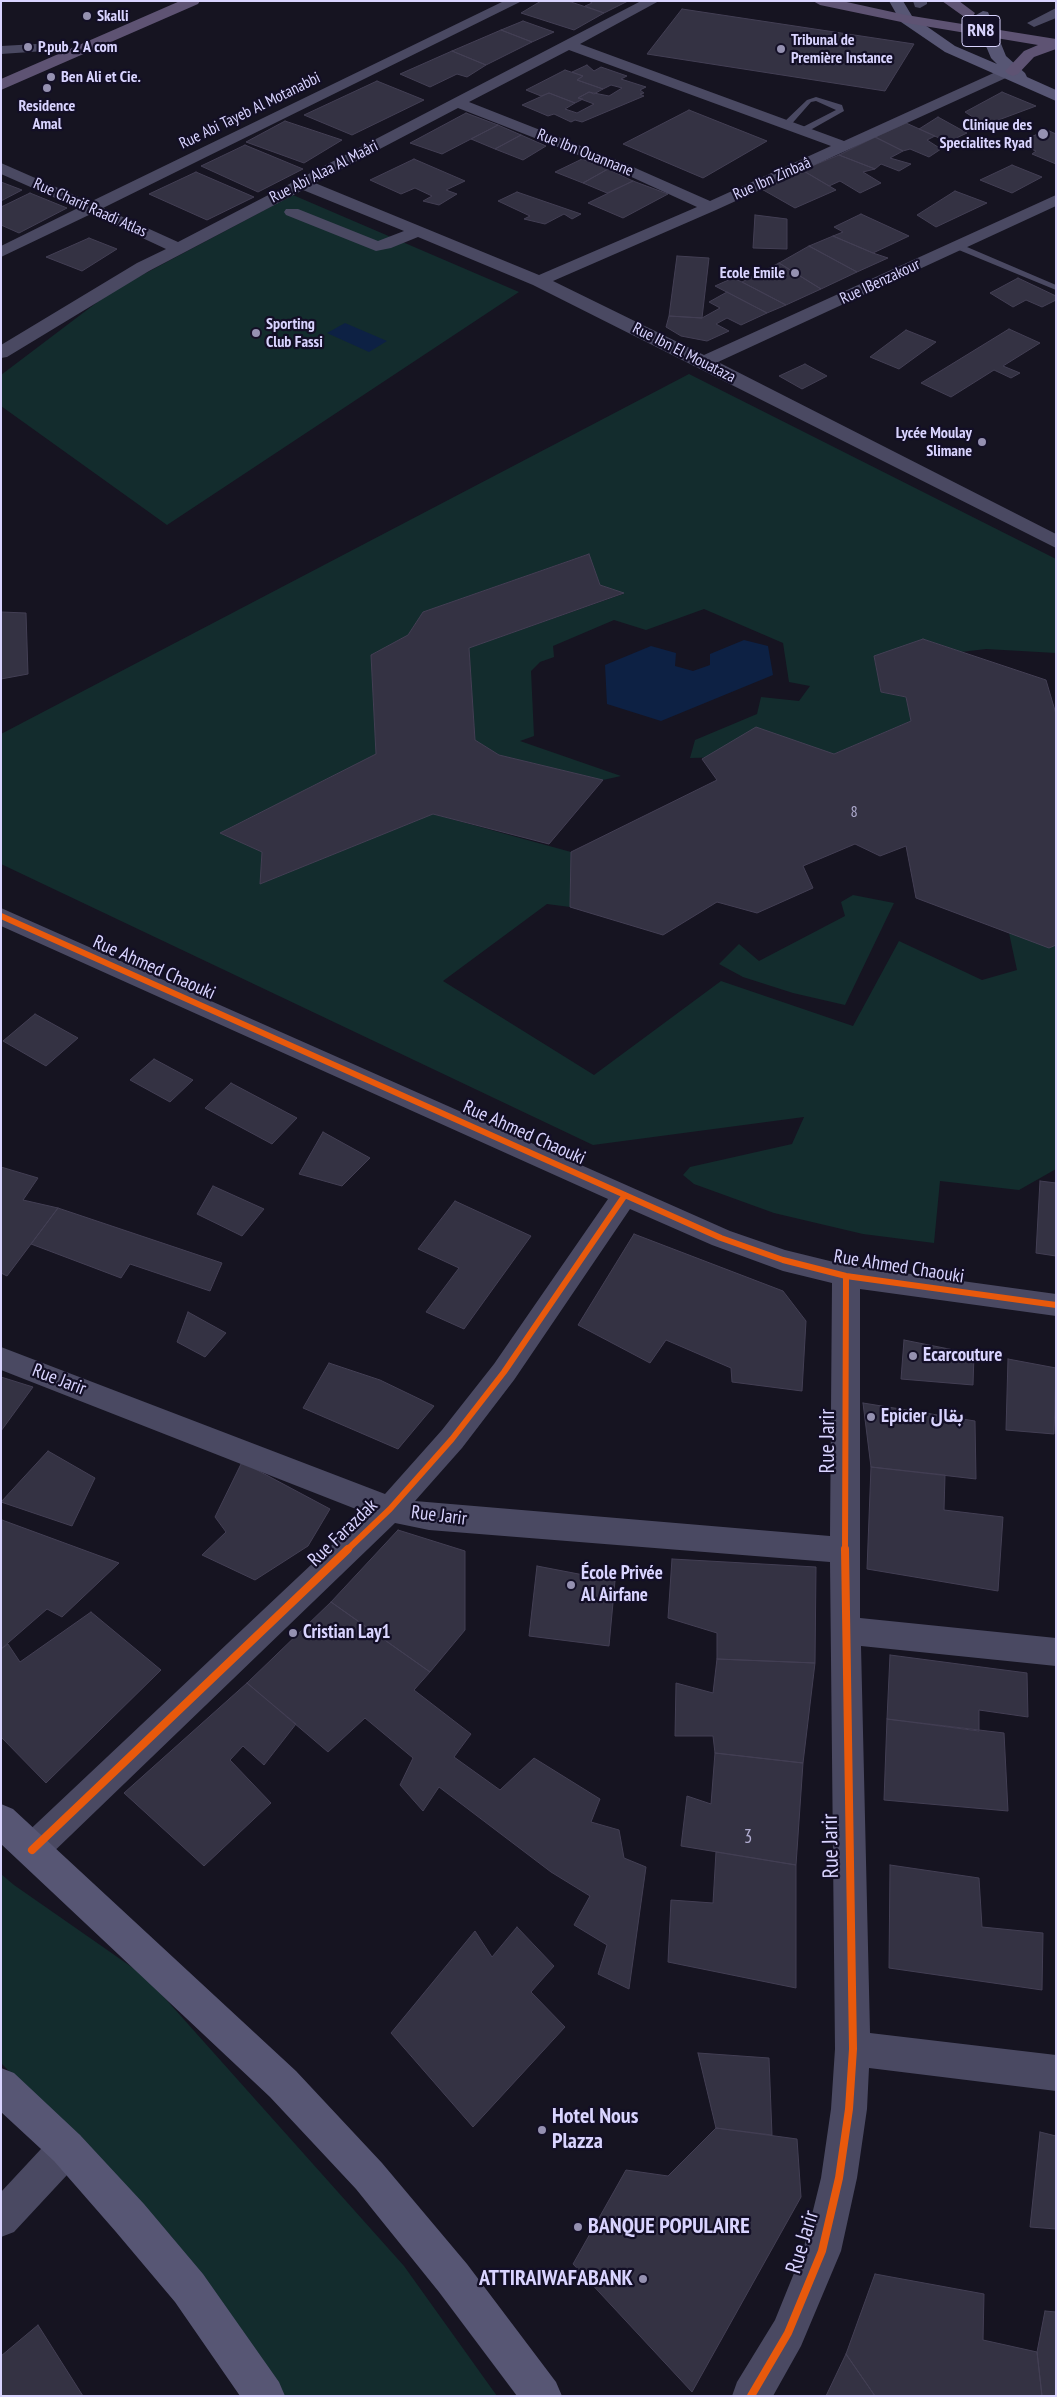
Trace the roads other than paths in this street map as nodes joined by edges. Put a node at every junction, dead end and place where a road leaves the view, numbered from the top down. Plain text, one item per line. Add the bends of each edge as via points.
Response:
1 (160, 1) edge
2 (193, 1) edge
3 (515, 1) edge
4 (652, 1) edge
5 (820, 1) edge
6 (896, 1) edge
7 (949, 1) edge
8 (920, 3) edge
9 (1056, 12) edge
10 (976, 14) junction
11 (1001, 17) dead end
12 (906, 19) junction
13 (1018, 20) dead end
14 (1034, 23) junction
15 (1056, 29) edge
16 (987, 32) junction
17 (1056, 44) edge
18 (568, 45) junction
19 (54, 47) junction
20 (1, 50) edge
21 (1, 70) edge
22 (1008, 72) junction
23 (1, 85) edge
24 (1056, 96) edge
25 (457, 103) junction
26 (786, 125) junction
27 (802, 131) junction
28 (844, 146) junction
29 (1, 168) edge
30 (303, 184) junction
31 (1056, 200) edge
32 (710, 207) junction
33 (92, 208) junction
34 (292, 212) dead end
35 (418, 231) junction
36 (957, 246) junction
37 (178, 248) junction
38 (1, 252) edge
39 (539, 281) junction
40 (1056, 288) edge
41 (1, 353) edge
42 (704, 362) junction
43 (1056, 542) edge
44 (1, 916) edge
45 (625, 1194) junction
46 (846, 1276) junction
47 (1056, 1305) edge
48 (1, 1358) edge
49 (390, 1509) junction
50 (845, 1550) junction
51 (845, 1630) junction
52 (1056, 1652) edge
53 (1, 1821) edge
54 (32, 1850) junction
55 (852, 2049) junction
56 (1056, 2072) edge
57 (1, 2086) edge
58 (67, 2148) junction
59 (1, 2218) edge
60 (265, 2396) edge
61 (542, 2396) edge
62 (751, 2396) edge

1 - 19 main road
2 - 23 main road
3 - 33 street, Rue Abi Tayeb Al Motanabbi
4 - 18 street, Rue Abi Alaa Al Maâri
5 - 12 main road, RN8
6 - 8 main road, RN8
6 - 12 main road
7 - 10 main road
8 - 10 main road, RN8
9 - 14 street
10 - 11 main road, RN8
10 - 16 main road
12 - 16 main road, RN8
12 - 22 main road via 950,49
13 - 14 main road, RN8
14 - 15 main road, RN8
16 - 17 main road, RN8
16 - 22 main road
17 - 22 main road via 1029,54
18 - 25 street, Rue Abi Alaa Al Maâri
18 - 26 street
19 - 20 street
19 - 21 main road
22 - 24 main road
22 - 28 street, Rue Ibn Zinbaâ
25 - 30 street, Rue Abi Alaa Al Maâri
25 - 32 street, Rue Ibn Ouannane via 592,155
26 - 27 street
26 - 27 lane via 809,101 816,99 839,107 840,111
27 - 28 street
28 - 32 street, Rue Ibn Zinbaâ
29 - 33 street, Rue Charif Raadi Atlas
30 - 35 street, Rue Ibn El Mouataza
30 - 37 street, Rue Abi Alaa Al Maâri
31 - 36 street, Rue IBenzakour
32 - 39 street, Rue Ibn Zinbaâ
33 - 37 street, Rue Charif Raadi Atlas
33 - 38 street, Rue Abi Tayeb Al Motanabbi
34 - 35 street via 376,246
35 - 39 street, Rue Ibn El Mouataza
36 - 40 lane
36 - 42 street, Rue IBenzakour
37 - 41 street, Rue Abi Alaa Al Maâri
39 - 42 street, Rue Ibn El Mouataza
42 - 43 street, Rue Ibn El Mouataza
44 - 45 street, Rue Ahmed Chaouki
45 - 46 street, Rue Ahmed Chaouki via 721,1238 783,1260
45 - 49 street, Rue Farazdak via 504,1372 452,1440
46 - 47 street, Rue Ahmed Chaouki
46 - 50 street, Rue Jarir
48 - 49 street, Rue Jarir
49 - 50 street, Rue Jarir via 430,1517
49 - 54 street, Rue Farazdak
50 - 51 street, Rue Jarir
51 - 52 street
51 - 55 street, Rue Jarir
53 - 54 main road
54 - 61 main road via 283,2084 369,2176
55 - 56 street
55 - 62 street, Rue Jarir via 845,2148 822,2251 788,2333
57 - 58 main road
58 - 59 street
58 - 60 main road via 189,2288

